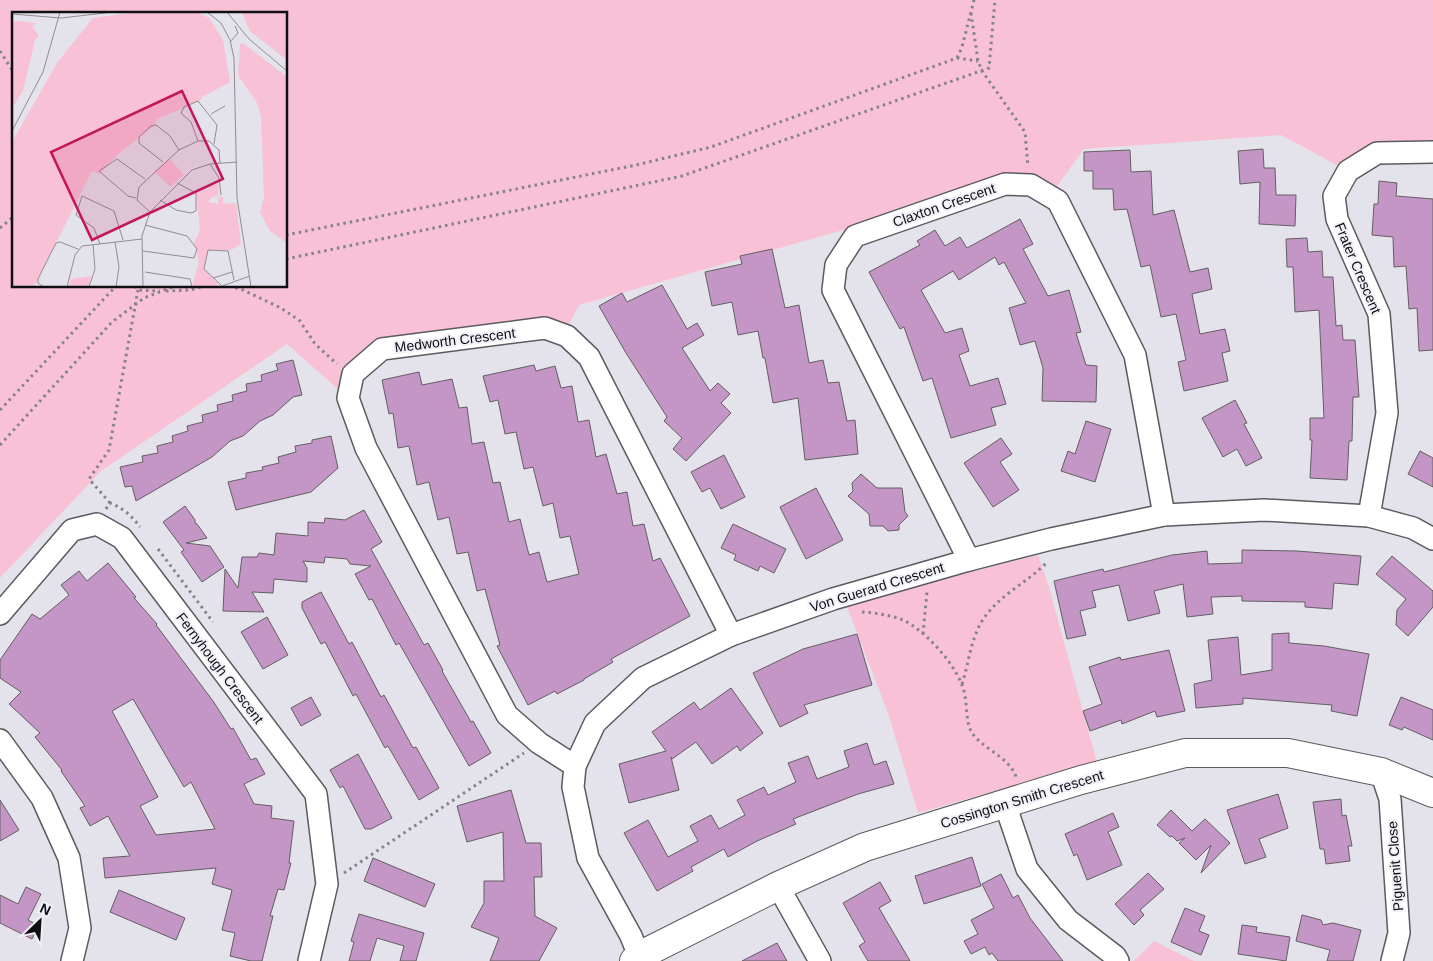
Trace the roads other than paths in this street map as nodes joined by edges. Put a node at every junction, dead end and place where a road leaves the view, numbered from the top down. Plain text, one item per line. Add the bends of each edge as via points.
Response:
1 (1433, 152) edge
2 (1164, 515) junction
3 (1369, 516) junction
4 (1433, 539) edge
5 (969, 560) junction
6 (0, 614) edge
7 (731, 635) junction
8 (0, 740) edge
9 (575, 766) junction
10 (1382, 772) junction
11 (1011, 793) junction
12 (1433, 793) edge
13 (778, 886) junction
14 (637, 959) edge
15 (72, 961) edge
16 (309, 961) edge
17 (820, 961) edge
18 (1118, 961) edge
19 (1392, 961) edge

1 - 3 street, Frater Crescent via 1377,153 1348,171 1334,196 1336,219 1378,314 1387,413
2 - 3 street, Von Guerard Crescent via 1264,510
2 - 5 street, Von Guerard Crescent
2 - 5 street, Claxton Crescent via 1135,355 1058,201 1031,185 1005,184 855,236 836,265 832,290
3 - 4 street, Von Guerard Crescent via 1413,528
5 - 7 street, Von Guerard Crescent via 833,599
6 - 16 street, Fernyhough Crescent via 72,530 97,524 122,538 316,794 327,884
7 - 9 street, Von Guerard Crescent via 643,678 595,723
7 - 9 street, Medworth Crescent via 589,357 568,336 545,328 382,349 370,359 353,374 348,398 366,448 507,714 539,743
8 - 15 street via 42,798 69,858 80,928
9 - 14 street, Von Guerard Crescent via 574,787 588,858 631,936
10 - 11 street, Cossington Smith Crescent via 1288,752 1185,753 1081,780
10 - 12 street, Cossington Smith Crescent
10 - 19 street, Piguenit Close via 1390,799 1400,933
11 - 13 street, Cossington Smith Crescent via 865,847
11 - 18 street via 1027,869 1068,920
13 - 14 street, Cossington Smith Crescent
13 - 17 street

